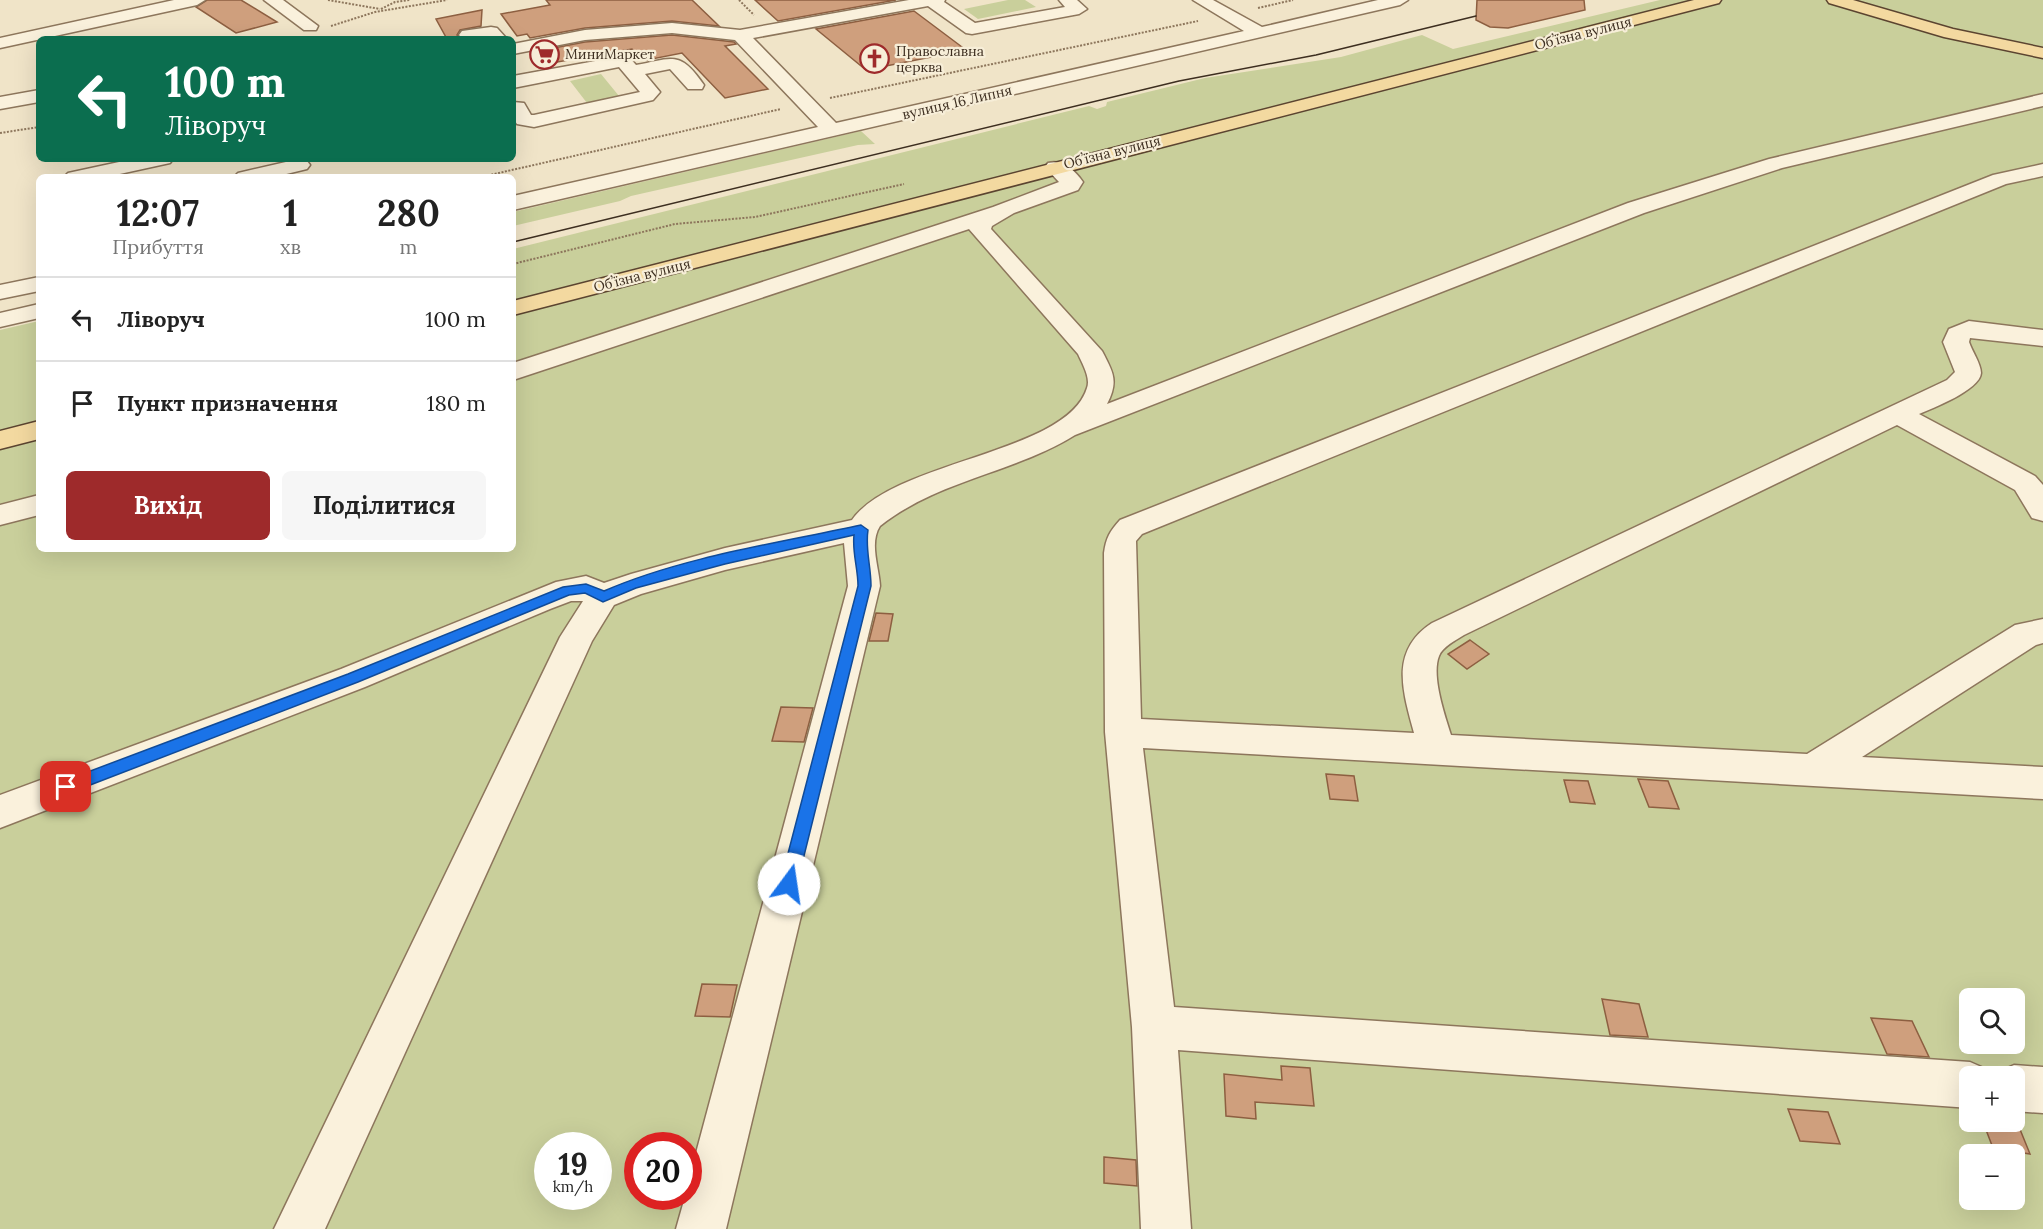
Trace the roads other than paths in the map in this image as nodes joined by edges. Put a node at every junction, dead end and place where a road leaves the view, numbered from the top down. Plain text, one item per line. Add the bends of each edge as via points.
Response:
1 (197, 0) edge
2 (272, 0) edge
3 (1067, 0) edge
4 (1400, 0) edge
5 (1713, 0) edge
6 (1835, 0) edge
7 (934, 1) edge
8 (1205, 2) edge
9 (818, 6) dead end
10 (1231, 7) edge
11 (126, 16) junction
12 (831, 18) junction
13 (319, 27) road end
14 (137, 32) dead end
15 (1258, 32) junction
16 (468, 35) dead end
17 (740, 35) junction
18 (495, 36) edge
19 (0, 43) edge
20 (516, 48) edge
21 (2043, 53) edge
22 (633, 71) junction
23 (516, 76) edge
24 (695, 85) dead end
25 (36, 97) edge
26 (2043, 100) edge
27 (0, 103) edge
28 (517, 107) dead end
29 (832, 130) junction
30 (134, 162) edge
31 (300, 165) dead end
32 (1054, 167) junction
33 (2043, 170) edge
34 (87, 174) edge
35 (234, 174) edge
36 (516, 202) edge
37 (994, 213) junction
38 (36, 285) edge
39 (0, 292) edge
40 (516, 307) edge
41 (36, 312) edge
42 (0, 320) edge
43 (2043, 338) edge
44 (516, 371) edge
45 (1898, 414) junction
46 (36, 431) edge
47 (1054, 435) junction
48 (0, 440) edge
49 (36, 506) edge
50 (2043, 511) edge
51 (0, 515) edge
52 (861, 530) junction
53 (603, 597) junction
54 (2043, 631) edge
55 (1123, 732) junction
56 (1437, 751) junction
57 (1814, 768) junction
58 (2043, 783) edge
59 (0, 812) edge
60 (1154, 1027) junction
61 (1959, 1083) edge
62 (2025, 1089) edge
63 (2043, 1090) edge
64 (299, 1229) edge
65 (701, 1229) edge
66 (1166, 1229) edge

1 - 11 street
2 - 13 street
3 - 7 street via 1079,9 972,29
4 - 15 street, вулиця 16 Липня
5 - 32 main road, Обʼїзна вулиця
6 - 21 main road via 1950,33
7 - 12 street
8 - 10 street
9 - 12 street
10 - 15 street
11 - 14 street
11 - 19 street
12 - 17 street
15 - 29 street, вулиця 16 Липня via 1084,78
16 - 18 street via 491,32
17 - 20 street via 682,28 605,26
17 - 29 street
22 - 23 street via 618,61
22 - 24 street via 674,63
22 - 28 street via 650,95 534,121 524,120
25 - 27 street
26 - 47 street via 1776,163 1636,208
29 - 36 street, вулиця 16 Липня
30 - 34 street
31 - 35 street
32 - 37 street via 1072,182 1070,185
32 - 40 main road, Обʼїзна вулиця
33 - 55 street via 2000,179 1131,527 1121,538 1120,553
37 - 44 street
37 - 47 street via 981,223 980,230 1089,351 1098,368 1102,387 1090,410
38 - 39 street
41 - 42 street
43 - 45 street via 1969,329 1958,334 1956,342 1968,372 1966,379
45 - 50 street via 2025,483
45 - 56 street via 1433,638 1422,654 1419,671
46 - 48 main road
47 - 52 street via 912,491 874,514
49 - 51 street
52 - 53 street via 725,559
52 - 65 street via 864,586
53 - 59 street via 586,588 567,590 353,678
53 - 64 street via 577,637
54 - 57 street via 2026,634
55 - 56 street
55 - 60 street
56 - 57 street
57 - 58 street
60 - 61 street
60 - 66 street
62 - 63 street

